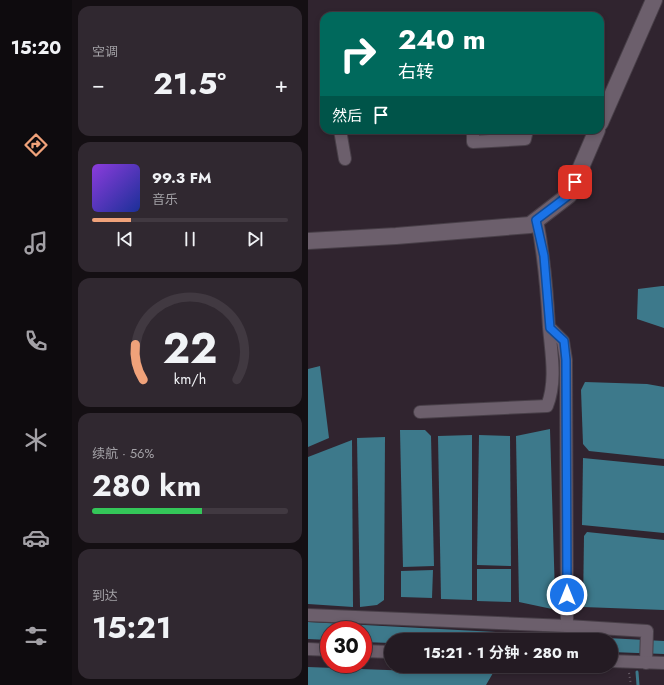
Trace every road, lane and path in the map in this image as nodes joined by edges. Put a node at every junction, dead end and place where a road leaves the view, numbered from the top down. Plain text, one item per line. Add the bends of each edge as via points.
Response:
1 (654, 0) edge
2 (604, 104) edge
3 (341, 134) edge
4 (473, 134) edge
5 (526, 134) edge
6 (595, 134) edge
7 (345, 159) dead end
8 (536, 220) junction
9 (308, 241) edge
10 (550, 328) junction
11 (420, 412) dead end
12 (308, 615) edge
13 (567, 626) junction
14 (308, 649) edge
15 (320, 650) edge
16 (372, 651) edge
17 (384, 652) edge
18 (618, 661) edge
19 (646, 663) junction
20 (664, 664) edge

1 - 2 street
3 - 7 street
4 - 5 street via 473,142 525,139
6 - 8 street via 569,195
8 - 9 street via 530,225
8 - 10 street via 544,256
10 - 11 street via 552,393 547,406
10 - 13 street via 564,341 566,360
12 - 13 street
13 - 19 street via 647,631
14 - 15 street
16 - 17 street
18 - 19 street
19 - 20 street

